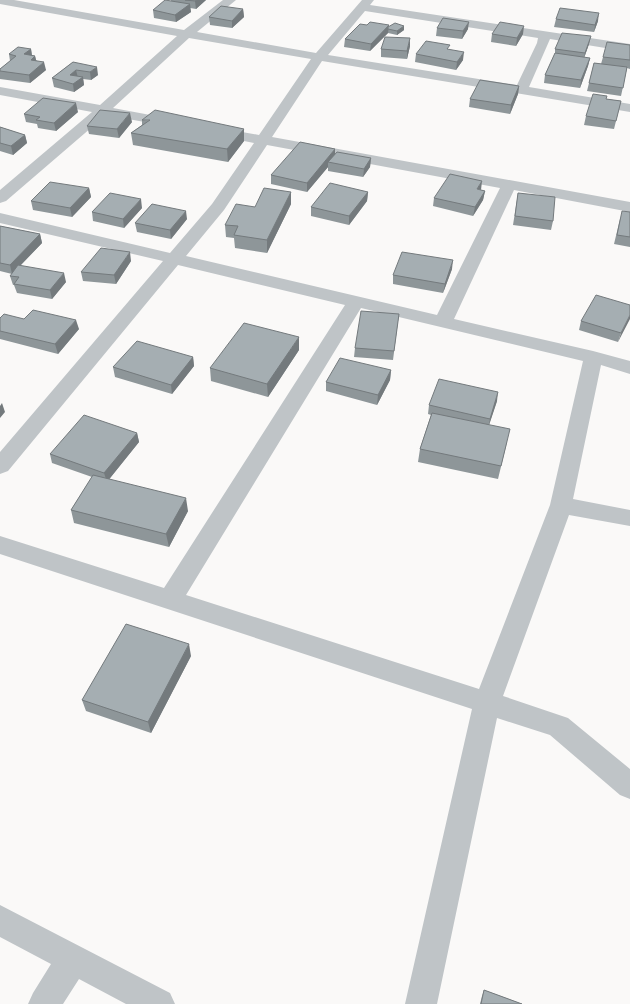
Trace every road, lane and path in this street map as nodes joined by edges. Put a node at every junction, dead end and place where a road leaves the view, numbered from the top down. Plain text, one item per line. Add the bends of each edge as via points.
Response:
1 (43, 0) edge
2 (230, 0) edge
3 (0, 1) edge
4 (365, 4) edge
5 (32, 7) junction
6 (185, 35) junction
7 (544, 35) junction
8 (630, 48) edge
9 (318, 57) junction
10 (522, 89) junction
11 (0, 91) edge
12 (630, 108) edge
13 (103, 110) junction
14 (187, 126) edge
15 (202, 129) edge
16 (263, 140) junction
17 (509, 185) junction
18 (0, 198) edge
19 (630, 207) edge
20 (0, 218) edge
21 (174, 260) junction
22 (356, 302) junction
23 (444, 322) junction
24 (592, 357) junction
25 (630, 368) edge
26 (0, 466) edge
27 (561, 505) junction
28 (630, 518) edge
29 (0, 545) edge
30 (170, 600) junction
31 (487, 703) junction
32 (630, 786) edge
33 (0, 920) edge
34 (73, 959) junction
35 (44, 1004) edge
36 (159, 1004) edge
37 (421, 1004) edge

1 - 5 street
2 - 6 street
3 - 5 street
4 - 7 street
4 - 9 street
5 - 6 street
6 - 9 street
6 - 13 street
7 - 8 street
7 - 10 street via 543,43
9 - 10 street
9 - 16 street
10 - 12 street
11 - 13 street
13 - 14 street
13 - 18 street
15 - 16 street
16 - 17 street
16 - 21 street via 218,207
17 - 19 street
17 - 23 street
20 - 21 street
21 - 22 street
21 - 26 street
22 - 23 street
22 - 30 street
23 - 24 street
24 - 25 street
24 - 27 street
27 - 28 street
27 - 31 street
29 - 30 street
30 - 31 street
31 - 32 street via 559,726
31 - 37 street
33 - 34 street
34 - 35 street
34 - 36 street

